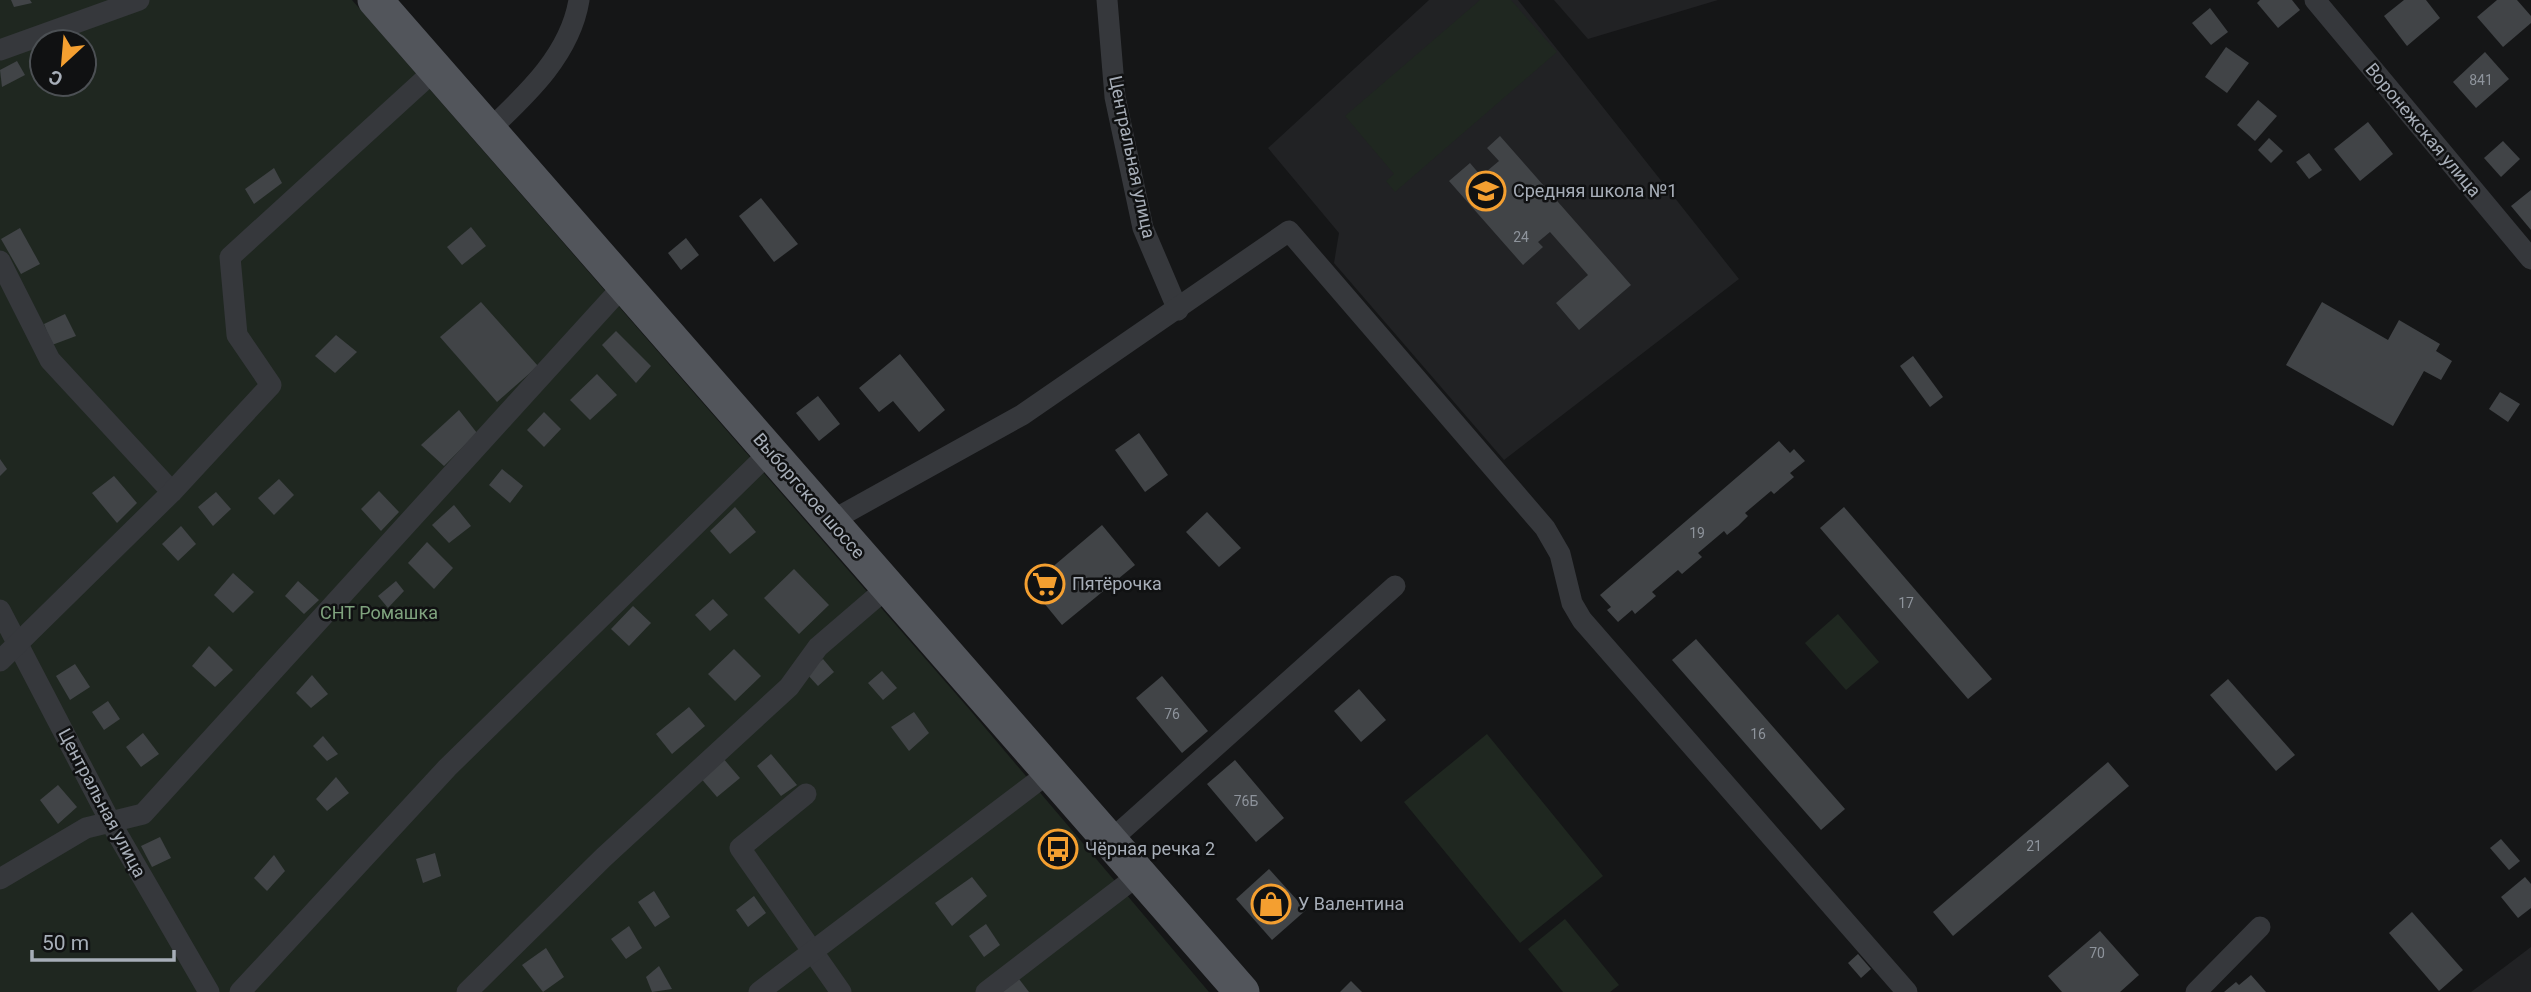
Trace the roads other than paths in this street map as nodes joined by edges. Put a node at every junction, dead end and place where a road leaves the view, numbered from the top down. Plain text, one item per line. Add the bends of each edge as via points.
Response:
1 (139, 0) edge
2 (375, 0) edge
3 (579, 0) edge
4 (1107, 0) edge
5 (2315, 0) edge
6 (0, 50) edge
7 (435, 70) junction
8 (488, 131) junction
9 (2531, 259) edge
10 (0, 261) edge
11 (625, 284) junction
12 (1178, 310) junction
13 (770, 452) junction
14 (172, 492) junction
15 (831, 521) junction
16 (889, 586) junction
17 (1395, 586) dead end
18 (0, 610) edge
19 (19, 645) junction
20 (0, 661) edge
21 (1051, 771) junction
22 (806, 794) dead end
23 (111, 823) junction
24 (1112, 839) junction
25 (1141, 873) junction
26 (0, 879) edge
27 (2260, 927) dead end
28 (813, 953) junction
29 (209, 992) edge
30 (240, 992) edge
31 (467, 992) edge
32 (759, 992) edge
33 (841, 992) edge
34 (986, 992) edge
35 (1242, 992) edge
36 (1907, 992) edge
37 (2196, 992) edge

1 - 6 street
2 - 7 main road, Выборгское шоссе
3 - 8 street via 564,44 530,91
4 - 12 street, Центральная улица via 1115,97 1143,228
5 - 9 street, Воронежская улица
7 - 8 main road, Выборгское шоссе
7 - 14 street via 230,257 237,335 271,385
8 - 11 main road, Выборгское шоссе
10 - 14 street via 50,360
11 - 13 main road, Выборгское шоссе
11 - 23 street via 143,814
12 - 15 street via 1023,415
12 - 36 street via 1289,231 1545,528 1560,554 1572,603 1582,620
13 - 15 main road, Выборгское шоссе
13 - 30 street via 447,768
14 - 19 street
15 - 16 main road, Выборгское шоссе
16 - 21 main road, Выборгское шоссе
16 - 31 street via 818,647 789,687 604,857
17 - 24 street
18 - 19 street, Центральная улица
19 - 20 street
19 - 23 street, Центральная улица
21 - 24 main road, Выборгское шоссе
21 - 28 street
22 - 28 street via 740,848
23 - 26 street via 86,828
23 - 29 street, Центральная улица
24 - 25 main road, Выборгское шоссе
25 - 34 street
25 - 35 main road, Выборгское шоссе
27 - 37 street
28 - 32 street
28 - 33 street

